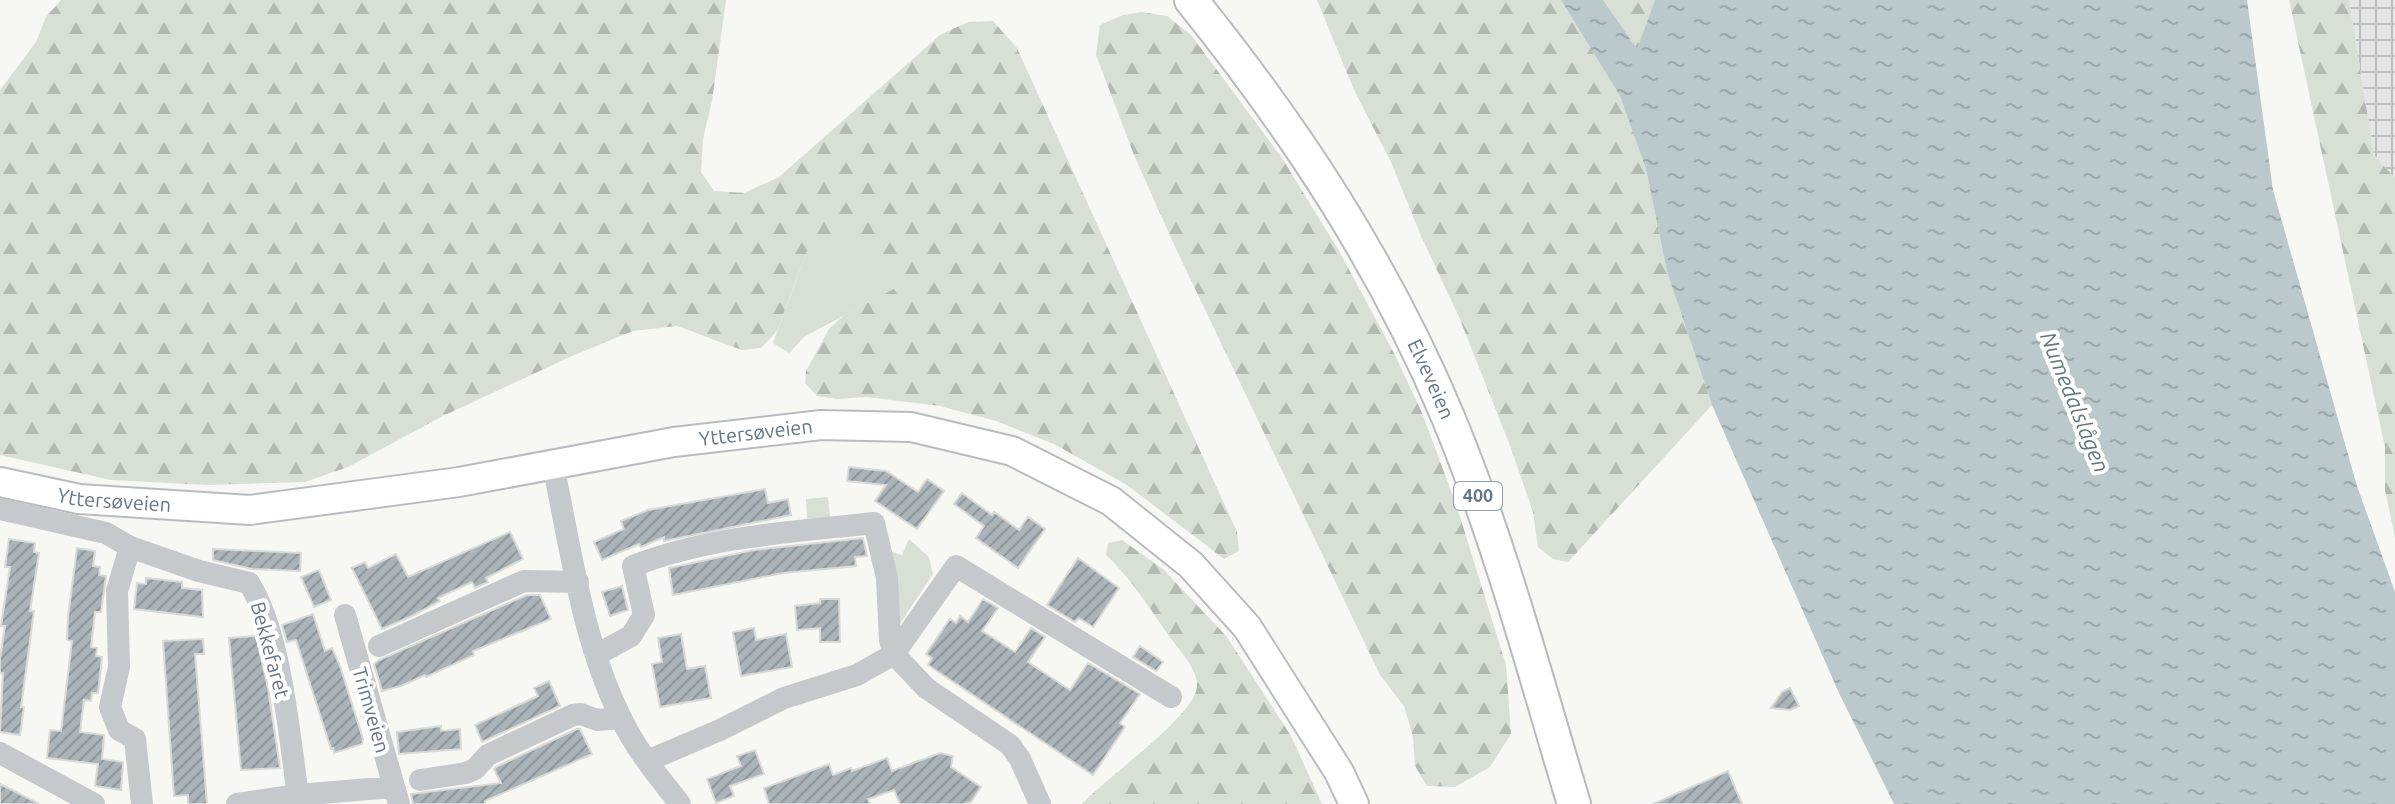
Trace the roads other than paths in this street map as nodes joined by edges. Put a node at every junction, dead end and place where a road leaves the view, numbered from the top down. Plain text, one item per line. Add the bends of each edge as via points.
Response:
1 (1191, 0) edge
2 (553, 465) junction
3 (0, 504) edge
4 (130, 547) junction
5 (578, 582) junction
6 (345, 615) dead end
7 (379, 646) dead end
8 (894, 654) junction
9 (596, 655) junction
10 (1171, 697) dead end
11 (621, 718) junction
12 (0, 753) edge
13 (647, 761) junction
14 (420, 780) dead end
15 (298, 795) junction
16 (396, 795) edge
17 (94, 804) edge
18 (142, 804) edge
19 (237, 804) edge
20 (680, 804) edge
21 (1040, 804) edge
22 (1354, 804) edge
23 (1574, 804) edge

1 - 23 highway, Elveveien / 400 via 1290,128 1416,346 1476,492
2 - 3 main road, Yttersøveien via 250,510 79,499
2 - 5 street
2 - 22 main road, Yttersøveien via 674,442 821,425 911,427 1012,451 1111,501 1191,565 1247,627
3 - 4 street, Bekkefaret via 106,533
4 - 15 street, Bekkefaret via 249,583 278,668
4 - 18 street via 117,591 119,667 110,707 119,730 135,739
5 - 7 street via 524,581
5 - 9 street
6 - 16 street, Trimveien
8 - 9 street via 887,578 874,523 737,538 633,566 644,615 631,636
8 - 10 street via 956,566
8 - 13 street via 857,675 784,698
8 - 21 street via 926,688 1010,745
9 - 11 street
11 - 13 street
11 - 14 street via 573,715 488,755 466,773
12 - 17 street
13 - 20 street
15 - 16 street
15 - 19 street

